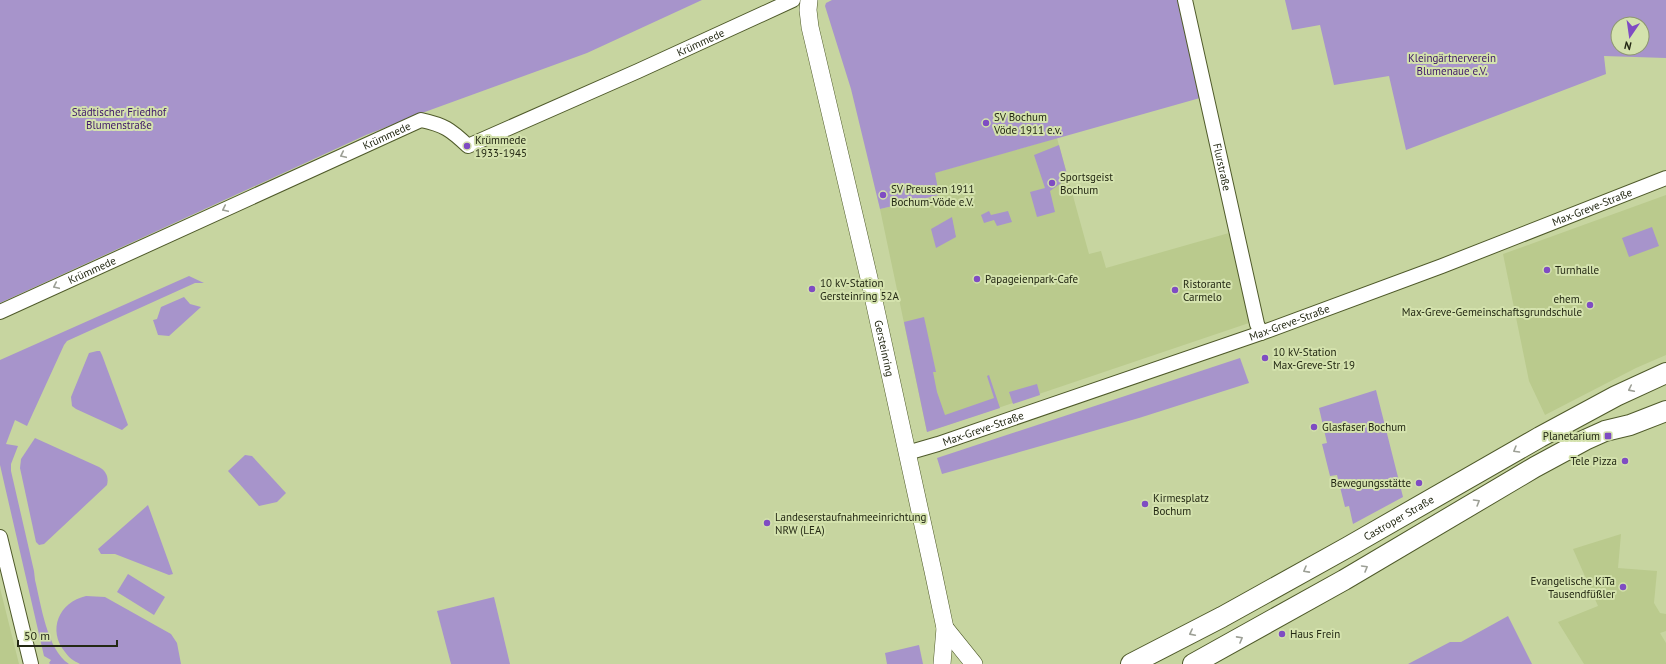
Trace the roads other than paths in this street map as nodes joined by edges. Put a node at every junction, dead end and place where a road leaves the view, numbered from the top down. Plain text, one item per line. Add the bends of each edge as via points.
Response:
1 (793, 0) edge
2 (809, 0) edge
3 (1185, 0) edge
4 (1666, 178) edge
5 (0, 312) edge
6 (1261, 333) junction
7 (1666, 373) edge
8 (1666, 411) edge
9 (907, 453) junction
10 (0, 538) edge
11 (1328, 557) junction
12 (1344, 580) junction
13 (945, 628) junction
14 (31, 664) edge
15 (942, 664) edge
16 (974, 664) edge
17 (1131, 664) edge
18 (1193, 664) edge

1 -> 5 street, Krümmede via 468,146 441,125 421,120
2 - 9 street, Gersteinring via 810,27
3 - 6 street, Flurstraße
4 - 6 street, Max-Greve-Straße via 1442,266
6 - 9 street, Max-Greve-Straße
7 -> 11 main road, Castroper Straße via 1540,436
12 -> 8 main road via 1585,440
9 - 13 street, Gersteinring
10 - 14 street
11 - 12 main road
11 -> 17 main road, Castroper Straße via 1222,617
18 -> 12 main road
13 - 15 street, Gersteinring
13 - 16 street, Gersteinring

